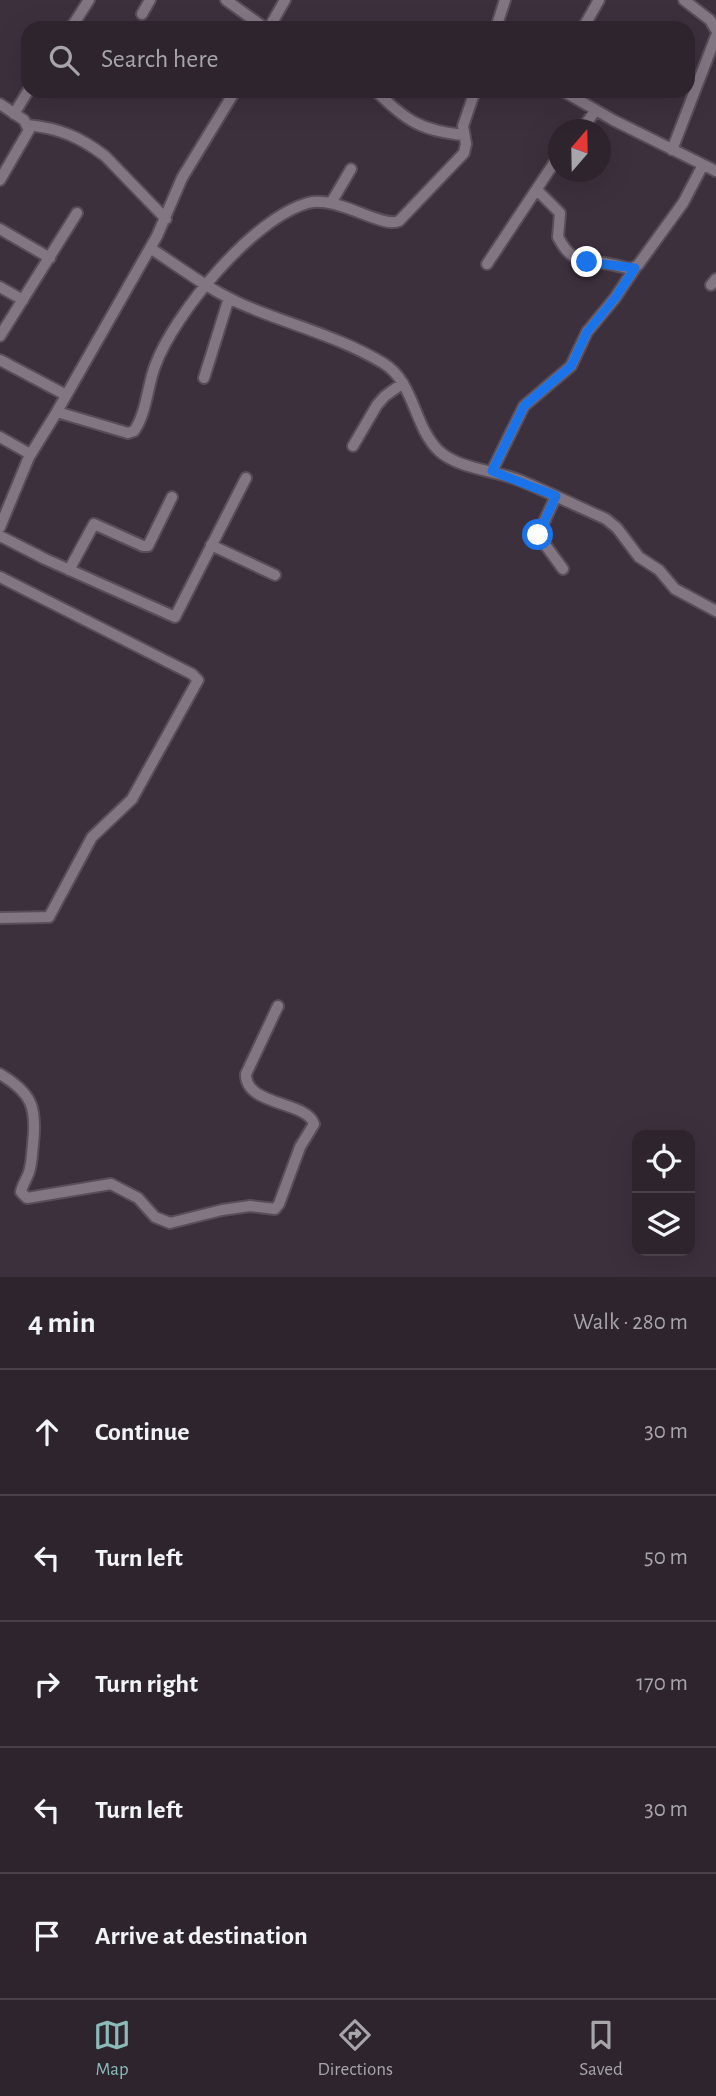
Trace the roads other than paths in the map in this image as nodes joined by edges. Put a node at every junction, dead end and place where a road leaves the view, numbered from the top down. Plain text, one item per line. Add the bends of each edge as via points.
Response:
1 (89, 0) edge
2 (150, 0) edge
3 (226, 0) edge
4 (285, 0) edge
5 (505, 0) edge
6 (599, 0) edge
7 (684, 0) edge
8 (142, 14) dead end
9 (76, 21) edge
10 (257, 21) edge
11 (272, 21) edge
12 (498, 21) edge
13 (587, 21) edge
14 (716, 30) edge
15 (716, 36) edge
16 (695, 90) edge
17 (24, 98) edge
18 (231, 98) edge
19 (383, 98) edge
20 (473, 98) edge
21 (576, 98) edge
22 (692, 98) edge
23 (0, 104) edge
24 (596, 110) junction
25 (14, 114) junction
26 (589, 119) edge
27 (27, 125) junction
28 (464, 135) junction
29 (672, 150) junction
30 (703, 165) junction
31 (351, 169) dead end
32 (716, 170) edge
33 (548, 173) edge
34 (2, 174) edge
35 (537, 190) junction
36 (331, 203) junction
37 (77, 214) dead end
38 (166, 219) junction
39 (0, 229) edge
40 (150, 248) junction
41 (50, 258) junction
42 (487, 264) dead end
43 (635, 268) junction
44 (206, 285) junction
45 (0, 287) edge
46 (229, 298) junction
47 (23, 300) junction
48 (0, 335) edge
49 (0, 360) edge
50 (205, 378) dead end
51 (403, 383) junction
52 (66, 395) junction
53 (57, 412) junction
54 (0, 437) edge
55 (353, 446) dead end
56 (30, 454) junction
57 (492, 471) junction
58 (246, 478) dead end
59 (556, 496) junction
60 (172, 497) dead end
61 (0, 527) edge
62 (0, 536) edge
63 (211, 545) junction
64 (563, 569) dead end
65 (69, 570) junction
66 (275, 575) dead end
67 (0, 577) edge
68 (716, 611) edge
69 (0, 918) edge
70 (278, 1006) dead end
71 (0, 1074) edge

1 - 9 street
2 - 8 street
3 - 10 street
4 - 11 street
5 - 12 street
6 - 13 street
7 - 14 street
15 - 16 street
17 - 25 street
18 - 38 street via 182,178
19 - 28 street via 414,124 438,133
20 - 28 street
21 - 24 street
22 - 29 street
23 - 25 street
24 - 26 street
24 - 29 street
25 - 27 street
27 - 34 street via 27,134
27 - 38 street via 66,131 94,148
28 - 36 street via 464,153 397,223
29 - 30 street
30 - 32 street
30 - 43 street via 683,203
31 - 36 street
33 - 35 street
35 - 42 street
35 - 43 street via 560,213 558,237 575,258
36 - 44 street via 309,202 275,218
37 - 41 street
38 - 40 street
39 - 41 street
40 - 44 street
40 - 52 street
41 - 47 street
43 - 57 street via 587,332 571,366 524,406
44 - 46 street
44 - 53 street via 161,352 134,431
45 - 47 street
46 - 50 street
46 - 51 street via 371,357 394,371
47 - 48 street
49 - 52 street
51 - 55 street via 384,397
51 - 57 street via 421,426 441,453
52 - 53 street
53 - 56 street
54 - 56 street
56 - 61 street
57 - 59 street
58 - 63 street
59 - 64 street via 538,535
59 - 68 street via 613,523 639,557 659,570 675,589
60 - 65 street via 148,546 94,524
62 - 65 street
63 - 65 street via 175,617
63 - 66 street
67 - 69 street via 198,680 139,788 92,837 49,917
70 - 71 street via 246,1081 269,1099 309,1115 314,1124 275,1209 250,1206 170,1223 111,1184 36,1198 24,1196 21,1189 30,1167 35,1118 27,1095

